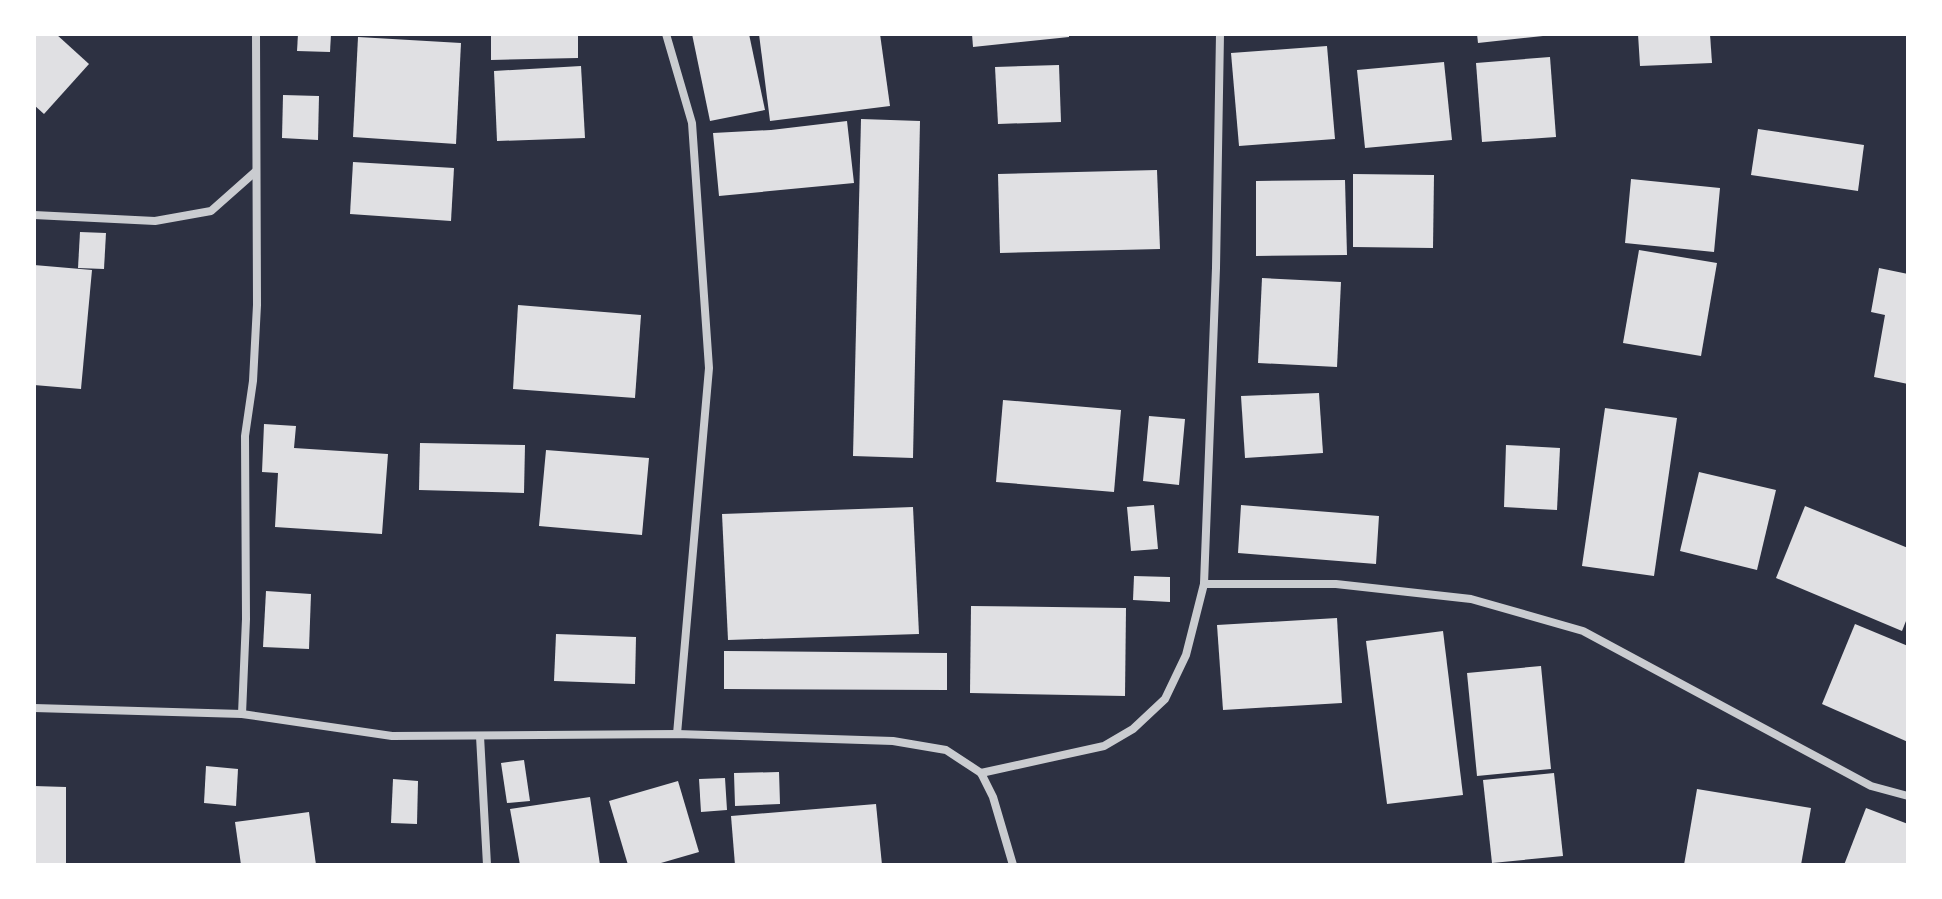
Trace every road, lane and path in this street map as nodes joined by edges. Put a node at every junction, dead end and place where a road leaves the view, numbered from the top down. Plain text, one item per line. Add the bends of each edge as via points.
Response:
1 (256, 34) edge
2 (666, 34) edge
3 (1220, 34) edge
4 (255, 172) junction
5 (34, 215) edge
6 (1204, 584) junction
7 (34, 708) edge
8 (242, 714) junction
9 (677, 734) junction
10 (480, 736) junction
11 (981, 773) junction
12 (1908, 796) edge
13 (487, 865) edge
14 (1013, 865) edge

1 - 4 street
2 - 9 street via 692,123 709,368
3 - 6 street
4 - 5 street via 211,211 155,221
4 - 8 street via 257,305 245,436
6 - 11 street via 1186,655 1165,699 1133,729 1104,746
6 - 12 street via 1336,584 1471,599 1583,631 1871,786
7 - 8 street
8 - 10 street via 392,736
9 - 10 street
9 - 11 street via 893,741 946,750
10 - 13 street
11 - 14 street

